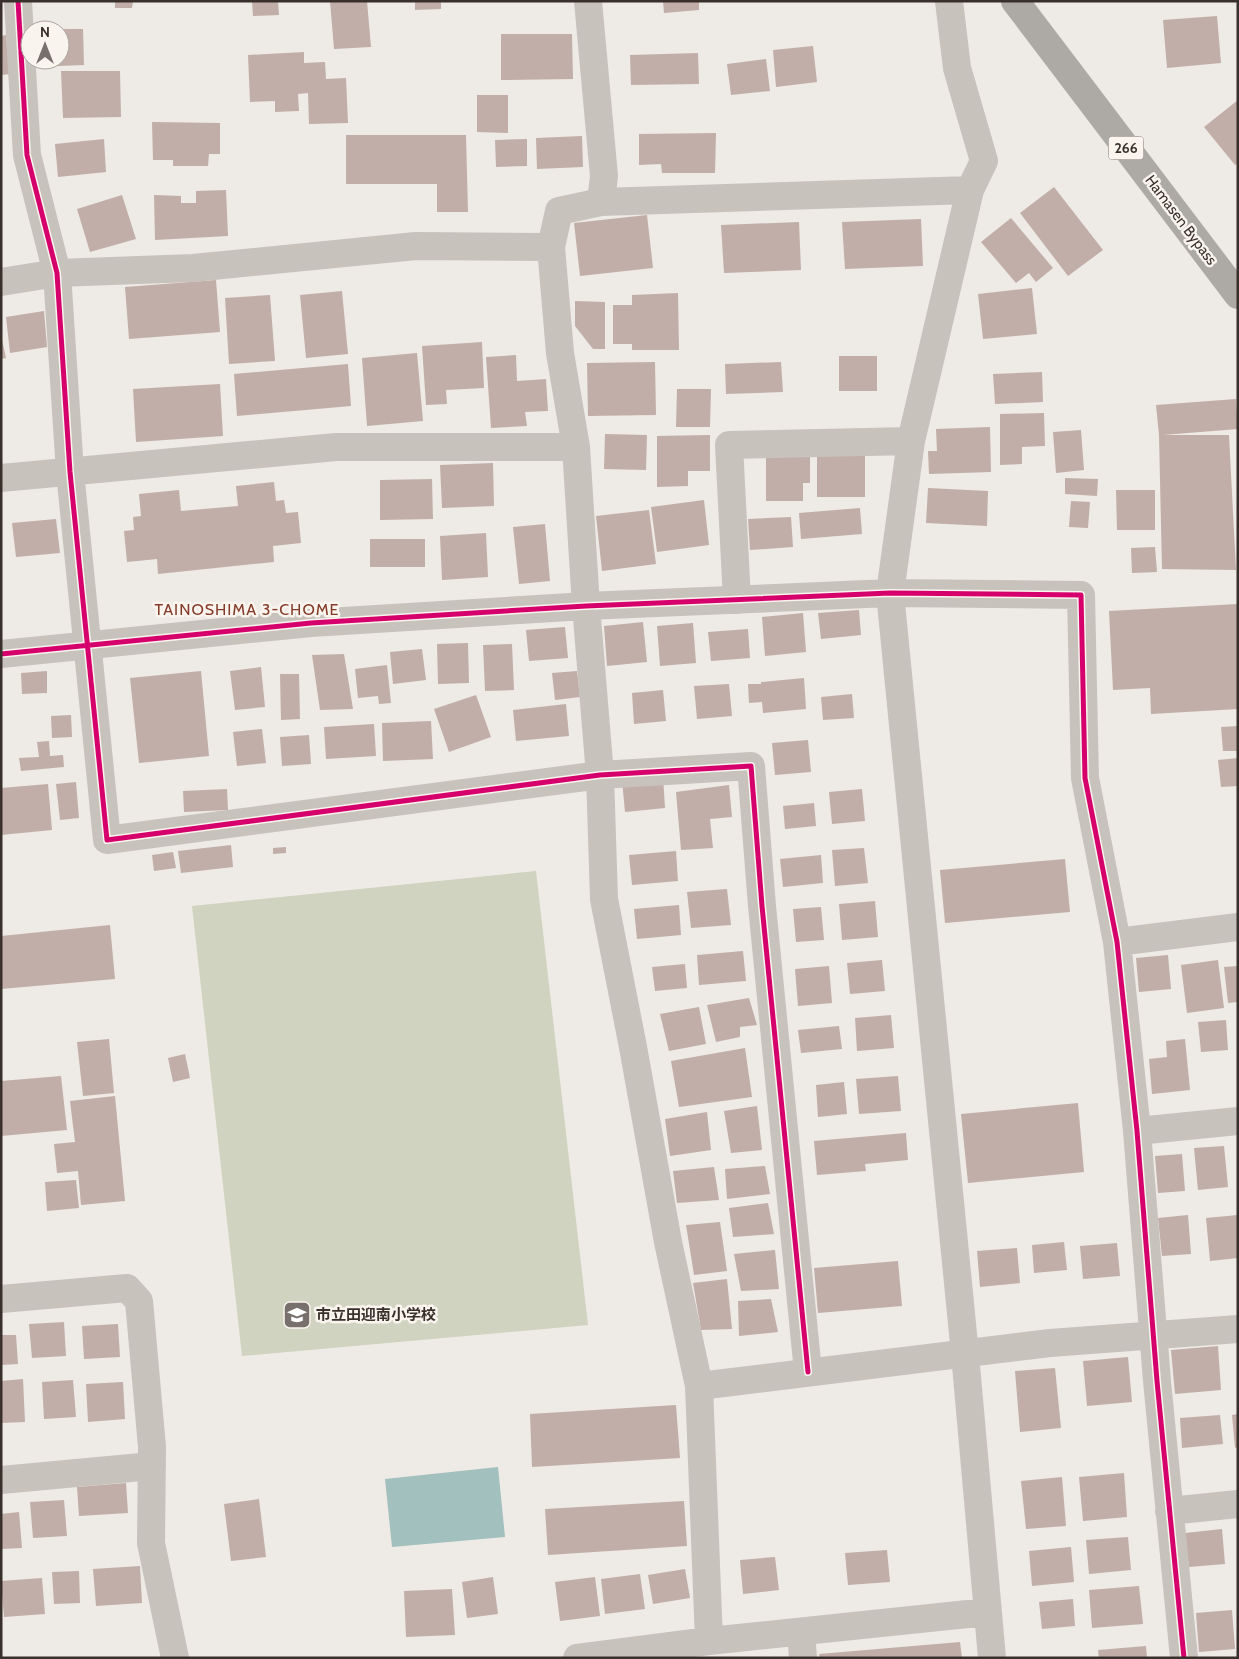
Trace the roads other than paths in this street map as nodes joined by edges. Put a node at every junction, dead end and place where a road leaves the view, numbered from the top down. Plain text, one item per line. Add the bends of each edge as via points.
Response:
1 (18, 1) edge
2 (588, 1) edge
3 (949, 1) edge
4 (1014, 1) edge
5 (970, 190) junction
6 (601, 202) junction
7 (551, 247) junction
8 (57, 273) junction
9 (1, 282) edge
10 (1238, 295) edge
11 (911, 441) junction
12 (576, 447) junction
13 (70, 472) junction
14 (1, 478) edge
15 (890, 593) junction
16 (737, 600) junction
17 (586, 606) junction
18 (89, 646) junction
19 (1, 654) edge
20 (600, 775) junction
21 (1238, 927) edge
22 (1117, 942) junction
23 (1238, 1121) edge
24 (1136, 1131) junction
25 (1, 1299) edge
26 (1238, 1329) edge
27 (1154, 1336) junction
28 (965, 1354) junction
29 (808, 1372) junction
30 (699, 1386) junction
31 (152, 1466) junction
32 (1, 1480) edge
33 (1238, 1504) edge
34 (1169, 1511) junction
35 (987, 1612) junction
36 (708, 1641) junction
37 (802, 1645) edge
38 (174, 1658) edge
39 (577, 1658) edge
40 (992, 1658) edge
41 (1184, 1658) edge

1 - 8 street via 27,155
2 - 6 street via 604,176
3 - 5 street via 957,68 984,161
4 - 10 highway, Hamasen Bypass / 266
5 - 6 street
5 - 11 street
6 - 7 street via 559,211
7 - 8 street via 416,246 193,268
7 - 12 street via 560,353
8 - 9 street
8 - 13 street
11 - 15 street
11 - 16 street via 729,445
12 - 13 street via 336,447
12 - 17 street
13 - 14 street
13 - 18 street
15 - 16 street
15 - 22 street via 1081,595 1086,778
15 - 28 street
16 - 17 street
17 - 18 street via 312,623
17 - 20 street
18 - 19 street
18 - 20 street via 107,840
20 - 29 street via 751,766
20 - 30 street via 604,899 668,1242
21 - 22 street
22 - 24 street
23 - 24 street
24 - 27 street
25 - 31 street via 126,1288 139,1301
26 - 27 street
27 - 28 street via 1050,1343
27 - 34 street
28 - 29 street
28 - 35 street
29 - 30 street
30 - 36 street
31 - 32 street
31 - 38 street via 151,1543
33 - 34 street
34 - 41 street
35 - 37 street
35 - 40 street
36 - 37 street
36 - 39 street

